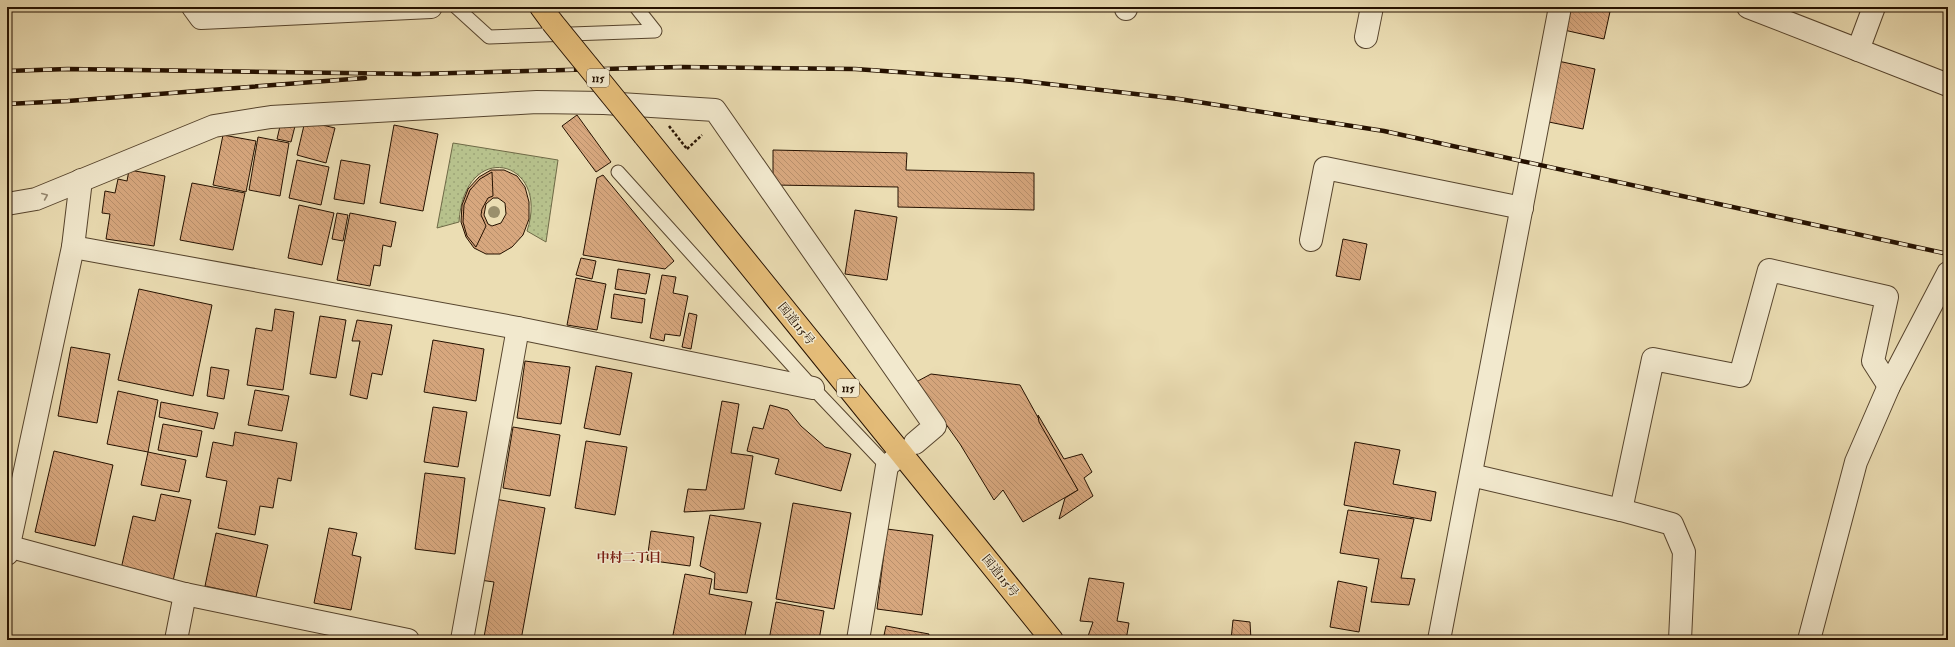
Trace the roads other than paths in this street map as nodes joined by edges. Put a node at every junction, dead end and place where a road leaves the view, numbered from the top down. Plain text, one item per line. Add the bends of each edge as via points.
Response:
1 (193, 7) edge
2 (431, 7) edge
3 (456, 7) edge
4 (636, 7) edge
5 (1372, 7) edge
6 (1560, 7) edge
7 (1748, 7) edge
8 (1874, 7) edge
9 (546, 14) edge
10 (1366, 37) dead end
11 (1858, 50) junction
12 (1948, 85) edge
13 (618, 172) dead end
14 (81, 180) junction
15 (7, 204) edge
16 (1522, 208) junction
17 (1311, 240) dead end
18 (73, 247) junction
19 (1948, 273) edge
20 (518, 328) junction
21 (1889, 386) junction
22 (813, 388) junction
23 (915, 443) dead end
24 (891, 463) joint
25 (1471, 475) junction
26 (1621, 510) junction
27 (8, 549) edge
28 (185, 594) junction
29 (176, 640) edge
30 (408, 640) edge
31 (462, 640) edge
32 (858, 640) edge
33 (1052, 640) edge
34 (1439, 640) edge
35 (1680, 640) edge
36 (1809, 640) edge

1 - 2 street via 201,18
3 - 4 lane via 489,37 654,31
5 - 10 street
6 - 16 street
7 - 11 street
8 - 11 street
9 - 33 highway, 国道115号 / 115, bridge
11 - 12 street
13 - 22 lane
15 -> 14 street via 36,200
14 - 18 street
14 - 23 street via 214,126 271,117 538,102 715,110 936,426
16 - 17 street via 1325,168
16 - 25 street
18 - 20 street
18 - 27 street
19 - 21 street
20 - 22 street
20 - 31 street
21 - 26 street via 1873,361 1887,297 1769,270 1740,376 1653,359
21 - 36 street via 1856,462
22 - 24 lane
24 - 32 street
25 - 26 street
25 - 34 street
26 - 35 street via 1672,524 1684,552
27 - 28 street
28 - 29 street
28 - 30 street

